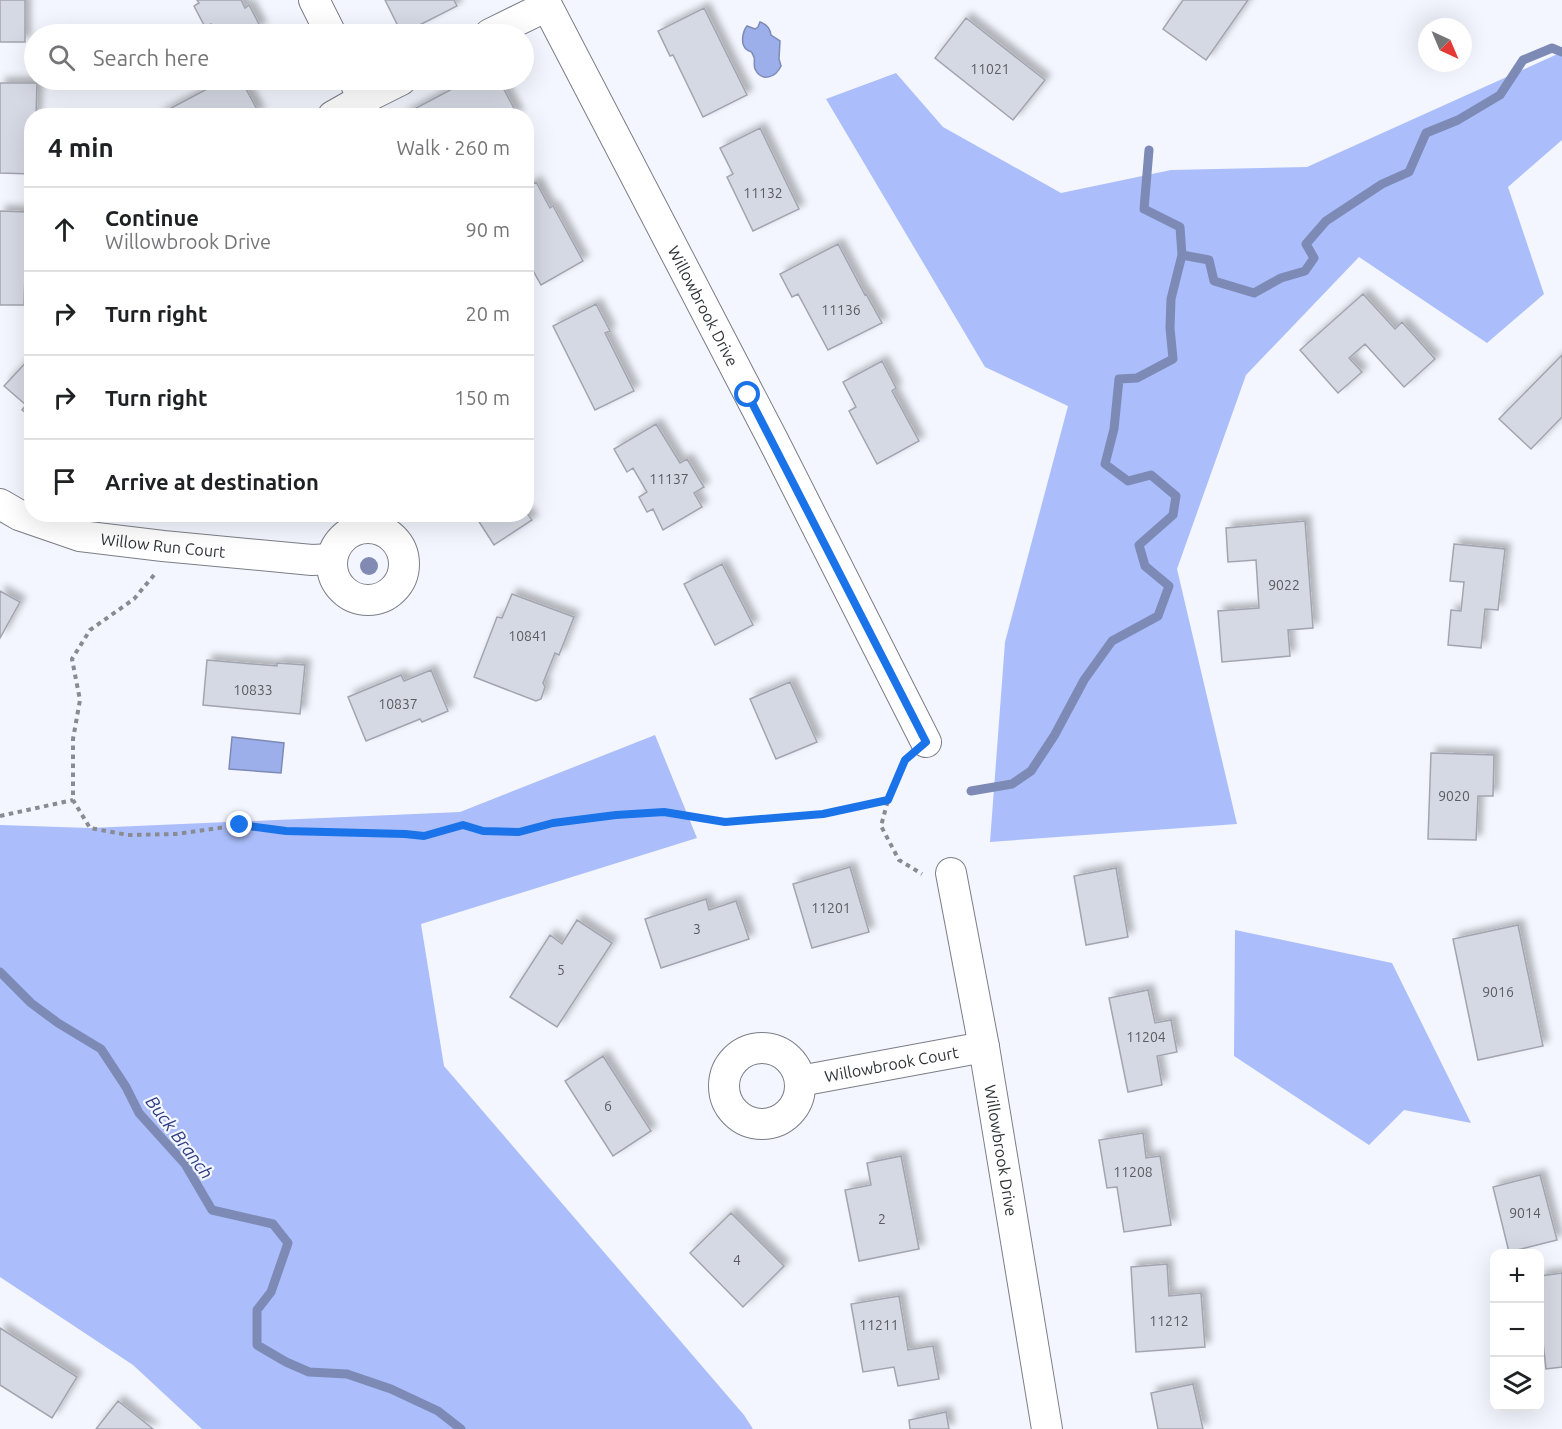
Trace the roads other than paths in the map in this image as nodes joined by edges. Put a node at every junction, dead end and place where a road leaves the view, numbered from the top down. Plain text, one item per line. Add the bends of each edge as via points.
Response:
1 (314, 0) edge
2 (546, 3) edge
3 (326, 24) edge
4 (508, 24) edge
5 (357, 90) edge
6 (340, 108) edge
7 (0, 504) edge
8 (24, 517) edge
9 (39, 522) edge
10 (332, 559) dead end
11 (926, 742) road end
12 (951, 873) road end
13 (984, 1047) junction
14 (800, 1081) dead end
15 (1047, 1429) edge

1 - 3 street
2 - 4 street
2 - 11 street, Willowbrook Drive
5 - 6 street
7 - 8 street, Willow Run Court
9 - 10 street, Willow Run Court via 80,536
12 - 13 street, Willowbrook Drive
13 - 14 street, Willowbrook Court
13 - 15 street, Willowbrook Drive

